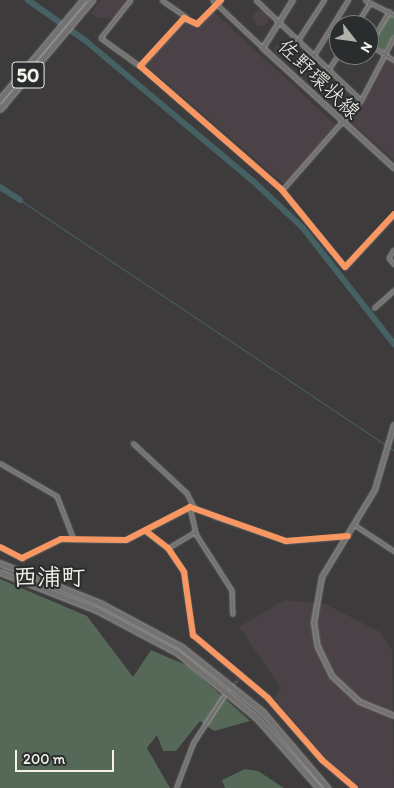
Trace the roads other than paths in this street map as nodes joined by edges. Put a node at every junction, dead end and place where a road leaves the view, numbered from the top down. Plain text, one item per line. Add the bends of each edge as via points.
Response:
1 (83, 0) edge
2 (92, 0) edge
3 (131, 0) edge
4 (212, 0) edge
5 (221, 0) edge
6 (256, 0) edge
7 (264, 0) edge
8 (293, 0) edge
9 (324, 0) edge
10 (348, 0) edge
11 (365, 0) edge
12 (165, 1) edge
13 (370, 3) junction
14 (261, 4) junction
15 (216, 5) junction
16 (389, 12) junction
17 (362, 15) edge
18 (394, 15) edge
19 (186, 17) junction
20 (279, 22) junction
21 (379, 28) edge
22 (394, 37) edge
23 (298, 40) junction
24 (263, 48) junction
25 (379, 52) edge
26 (314, 55) junction
27 (384, 55) junction
28 (394, 60) edge
29 (332, 65) edge
30 (140, 66) junction
31 (329, 69) junction
32 (0, 99) edge
33 (361, 100) junction
34 (0, 109) edge
35 (344, 125) junction
36 (394, 168) edge
37 (282, 190) junction
38 (394, 214) edge
39 (394, 250) edge
40 (394, 264) edge
41 (345, 267) joint
42 (394, 290) edge
43 (374, 308) dead end
44 (394, 425) edge
45 (133, 443) dead end
46 (0, 463) edge
47 (192, 507) junction
48 (214, 516) joint
49 (355, 525) junction
50 (146, 531) junction
51 (195, 532) junction
52 (348, 536) junction
53 (73, 537) junction
54 (0, 547) edge
55 (168, 548) junction
56 (394, 551) edge
57 (0, 563) edge
58 (0, 572) edge
59 (233, 614) dead end
60 (242, 676) junction
61 (238, 679) tunnel mouth
62 (223, 697) tunnel mouth
63 (394, 716) edge
64 (176, 788) edge
65 (319, 788) edge
66 (328, 788) edge
67 (355, 788) edge

1 - 32 highway, 50
2 - 34 highway, 50
3 - 30 street via 101,38
4 - 15 street
4 - 15 street
5 - 15 street
6 - 14 street
7 - 14 street
8 - 20 main road, 佐野環状線
9 - 23 street
10 - 26 street
11 - 13 street
12 - 19 street
13 - 16 street
13 - 17 street
14 - 20 street
15 - 19 street via 197,24
15 - 24 street
16 - 18 street
16 - 21 street
19 - 30 street
20 - 23 street
20 - 24 main road, 佐野環状線
22 - 27 street
23 - 26 street
24 - 35 main road, 佐野環状線
25 - 27 street
26 - 31 street
27 - 28 street
27 - 33 street
29 - 31 street
30 - 37 street
31 - 33 street
33 - 35 street
35 - 36 main road, 佐野環状線
35 - 37 street
37 - 41 street
38 - 41 street
39 - 40 street via 389,258
42 - 43 street
44 - 49 main road via 374,490
45 - 47 street via 186,493
46 - 53 street via 57,496
47 - 48 street
47 - 50 street
47 - 51 street
48 - 52 street via 286,541
49 - 52 main road
49 - 56 street
50 - 53 street via 117,541
50 - 55 street
51 - 55 street
51 - 59 street via 232,590
52 - 63 main road via 317,593 314,623 318,647 332,676 348,693
53 - 54 street via 25,558
55 - 60 street via 184,572 193,636
57 - 66 highway via 122,614 193,654 263,712
58 - 65 highway via 112,617 186,659 257,718
60 - 61 street
60 - 67 street
62 - 64 street via 180,770

